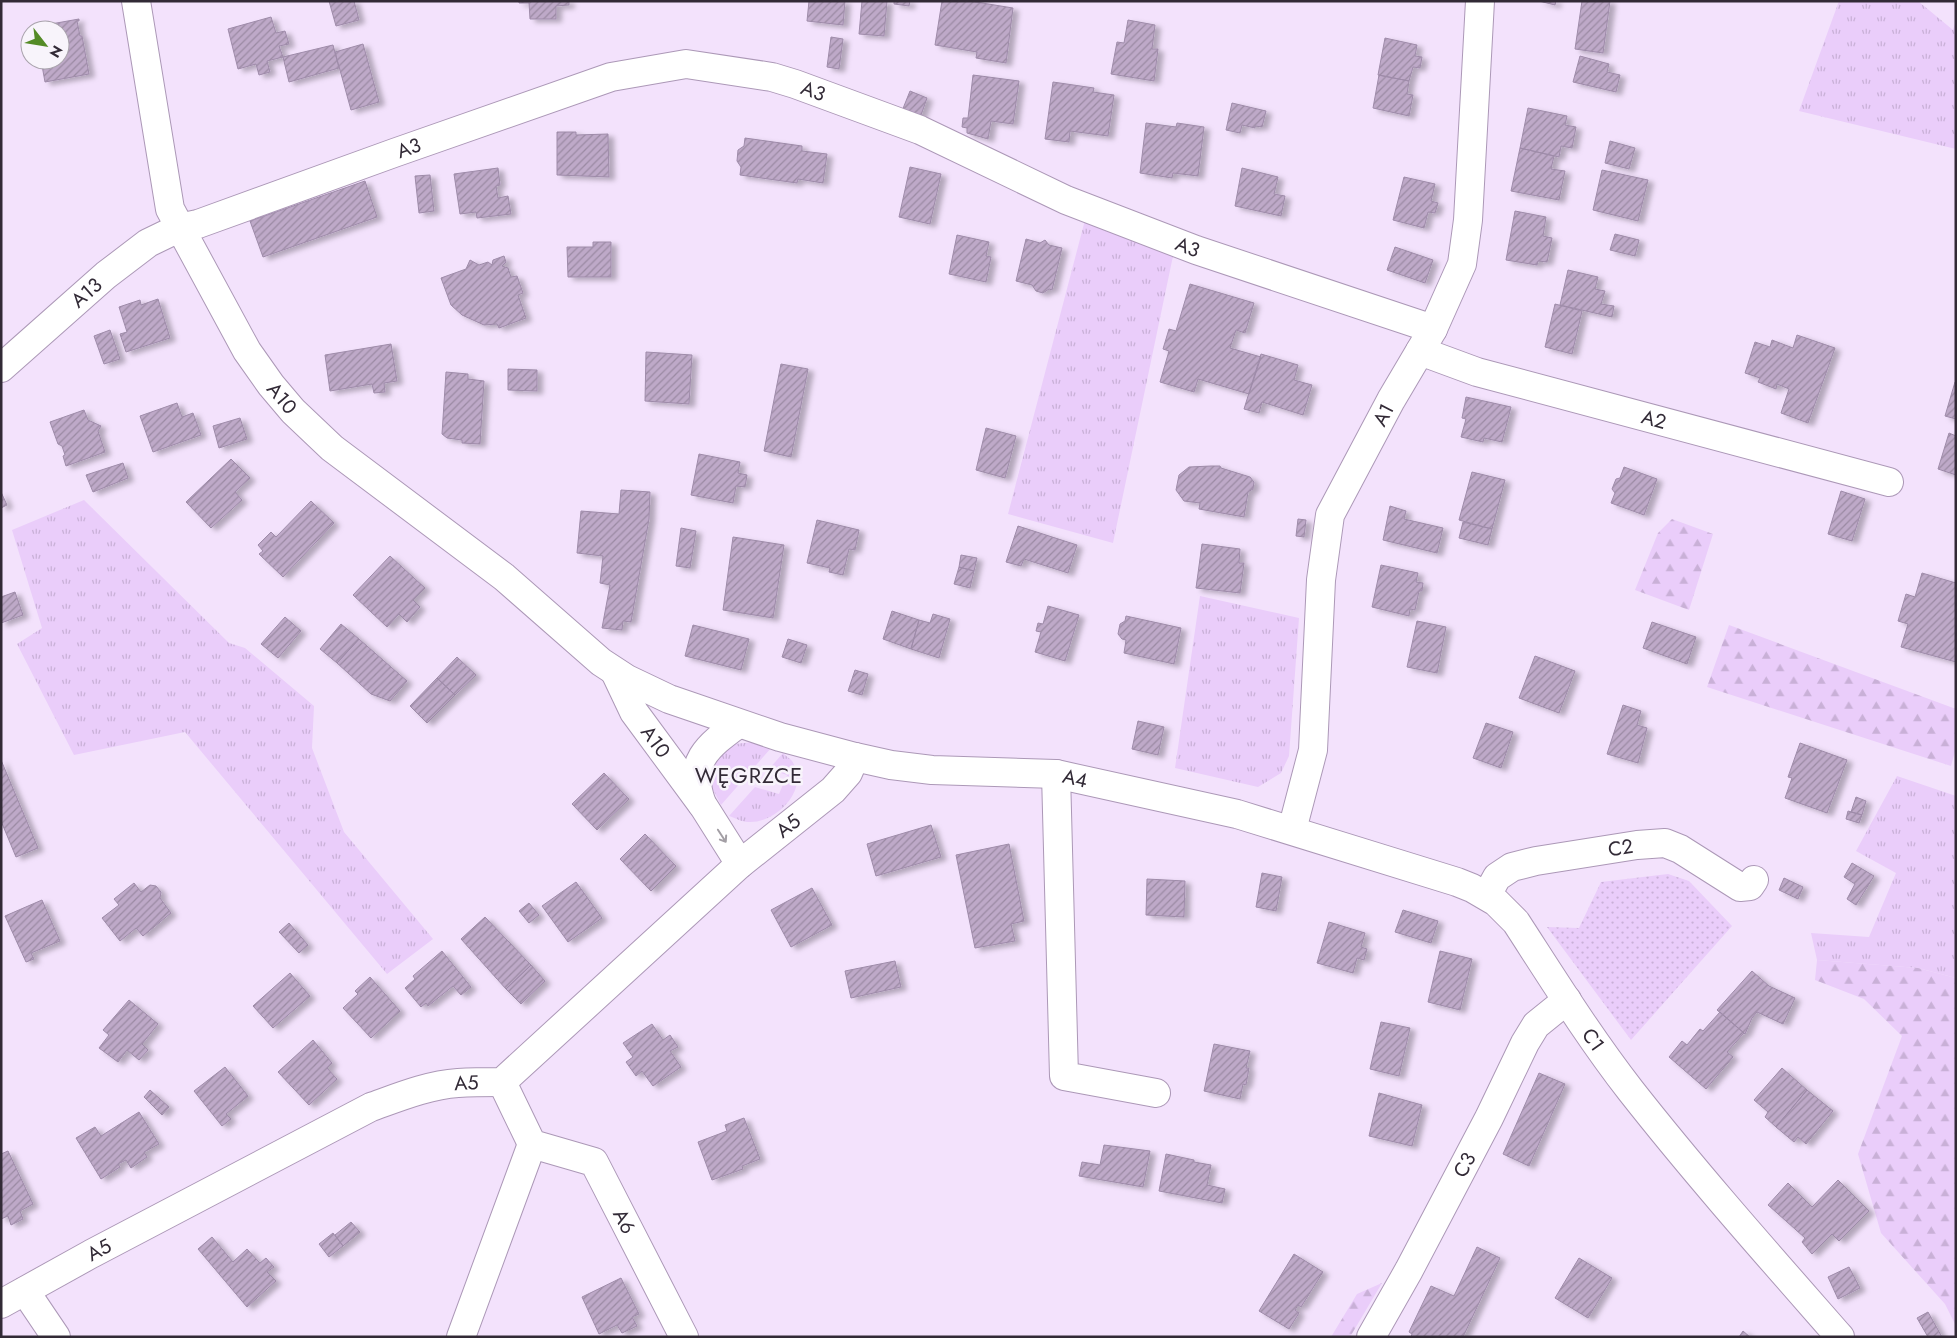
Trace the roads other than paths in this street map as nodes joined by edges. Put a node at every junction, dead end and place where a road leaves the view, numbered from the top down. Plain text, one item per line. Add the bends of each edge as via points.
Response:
1 (136, 1) edge
2 (1480, 1) edge
3 (179, 228) junction
4 (1426, 340) junction
5 (1, 368) edge
6 (1889, 482) dead end
7 (615, 672) junction
8 (738, 724) junction
9 (855, 757) junction
10 (1056, 774) junction
11 (704, 807) junction
12 (1292, 830) junction
13 (740, 864) junction
14 (1754, 880) dead end
15 (1487, 895) junction
16 (1567, 1000) junction
17 (502, 1082) junction
18 (1156, 1093) dead end
19 (532, 1144) junction
20 (25, 1291) junction
21 (1, 1304) edge
22 (56, 1337) edge
23 (461, 1337) edge
24 (684, 1337) edge
25 (1371, 1337) edge
26 (1840, 1337) edge

1 - 3 street, A10 via 170,209
2 - 4 street, A1 via 1468,220 1462,264
3 - 4 street, A3 via 611,77 686,64 772,77 920,130 1066,200
3 - 5 street, A13 via 148,242 120,264
3 - 7 street, A10 via 247,351 271,386 312,430 339,454 504,577
4 - 6 street, A2 via 1477,372
4 - 12 street, A1 via 1330,515 1321,580 1312,750
7 - 8 street, A10 via 669,699
7 - 11 street, A10 via 634,712
8 - 9 street, A10
8 - 11 street, A10 via 716,740 703,755 697,791
9 - 10 street, A4 via 932,770
9 - 13 street, A5 via 848,773 833,790
10 - 12 street, A4 via 1217,809
10 - 18 street via 1064,1076
11 -> 13 street, A10
12 - 15 street, C1 via 1457,882
13 - 17 street, A5
14 - 15 street, C2 via 1750,886 1740,887 1665,843 1512,867 1497,877
15 - 16 street, C1 via 1516,922
16 - 25 street, C3 via 1536,1025 1525,1042 1414,1262
16 - 26 street, C1 via 1637,1098 1722,1202
17 - 19 street
17 - 20 street, A5 via 440,1086 371,1108
19 - 23 street
19 - 24 street, A6 via 594,1162
20 - 21 street, A5
20 - 22 street

